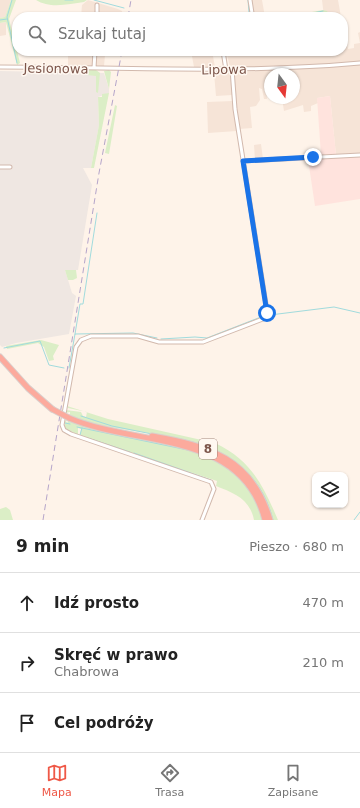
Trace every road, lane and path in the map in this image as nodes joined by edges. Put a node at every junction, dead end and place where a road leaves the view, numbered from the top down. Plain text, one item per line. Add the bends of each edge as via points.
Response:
1 (250, 0) edge
2 (98, 5) dead end
3 (97, 12) edge
4 (252, 12) edge
5 (95, 56) edge
6 (224, 56) edge
7 (360, 63) edge
8 (0, 67) edge
9 (94, 68) junction
10 (112, 68) joint
11 (226, 70) junction
12 (232, 70) junction
13 (360, 155) edge
14 (243, 161) junction
15 (0, 167) edge
16 (10, 167) dead end
17 (0, 357) edge
18 (112, 430) junction
19 (202, 520) edge
20 (265, 520) edge
21 (270, 520) edge

1 - 4 street
2 - 3 street
5 - 9 street
6 - 11 street
7 - 12 street, Lipowa
8 - 9 street, Jesionowa
9 - 10 street, Jesionowa
10 - 11 street, Lipowa
11 - 12 street, Lipowa
12 - 14 street
13 - 14 street
14 - 19 street via 268,318 203,342 159,342 138,336 84,338 76,347 63,421 64,430 71,434 211,482 214,489
15 - 16 street
17 - 18 highway, 8, bridge via 32,392 52,409 85,424
18 - 20 highway, 8 via 192,448 221,460 248,484
18 - 21 highway, 8 via 182,442 220,454 236,465 252,483

